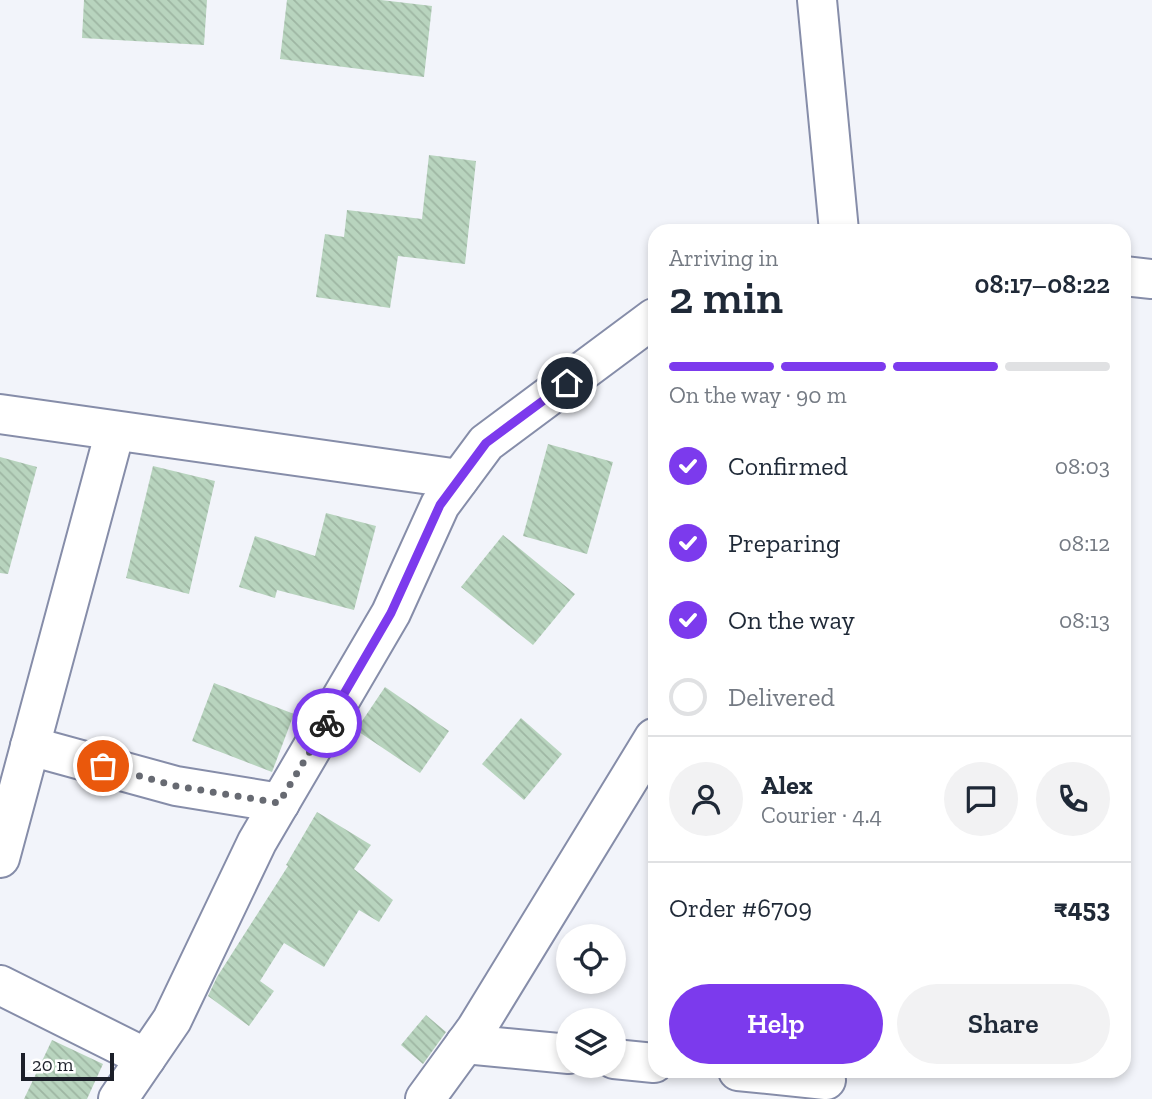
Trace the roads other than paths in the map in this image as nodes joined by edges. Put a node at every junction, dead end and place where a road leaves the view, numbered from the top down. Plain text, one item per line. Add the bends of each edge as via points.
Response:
1 (817, 0) edge
2 (840, 224) edge
3 (1131, 277) edge
4 (1152, 279) edge
5 (648, 322) edge
6 (0, 414) edge
7 (115, 431) junction
8 (459, 479) junction
9 (30, 746) junction
10 (648, 748) edge
11 (279, 803) junction
12 (0, 858) edge
13 (0, 985) edge
14 (465, 1044) junction
15 (556, 1053) edge
16 (146, 1058) junction
17 (626, 1060) edge
18 (648, 1062) edge
19 (806, 1078) edge
20 (826, 1080) dead end
21 (440, 1091) edge
22 (118, 1099) edge

1 - 2 street
3 - 4 street
5 - 8 street via 486,443
6 - 7 street
7 - 8 street
7 - 9 street
8 - 11 street via 440,505 391,613
9 - 11 street via 176,786
9 - 12 street
10 - 14 street
11 - 16 street via 172,1020
13 - 16 street
14 - 15 street
14 - 21 street
16 - 22 street
17 - 18 street
19 - 20 street

